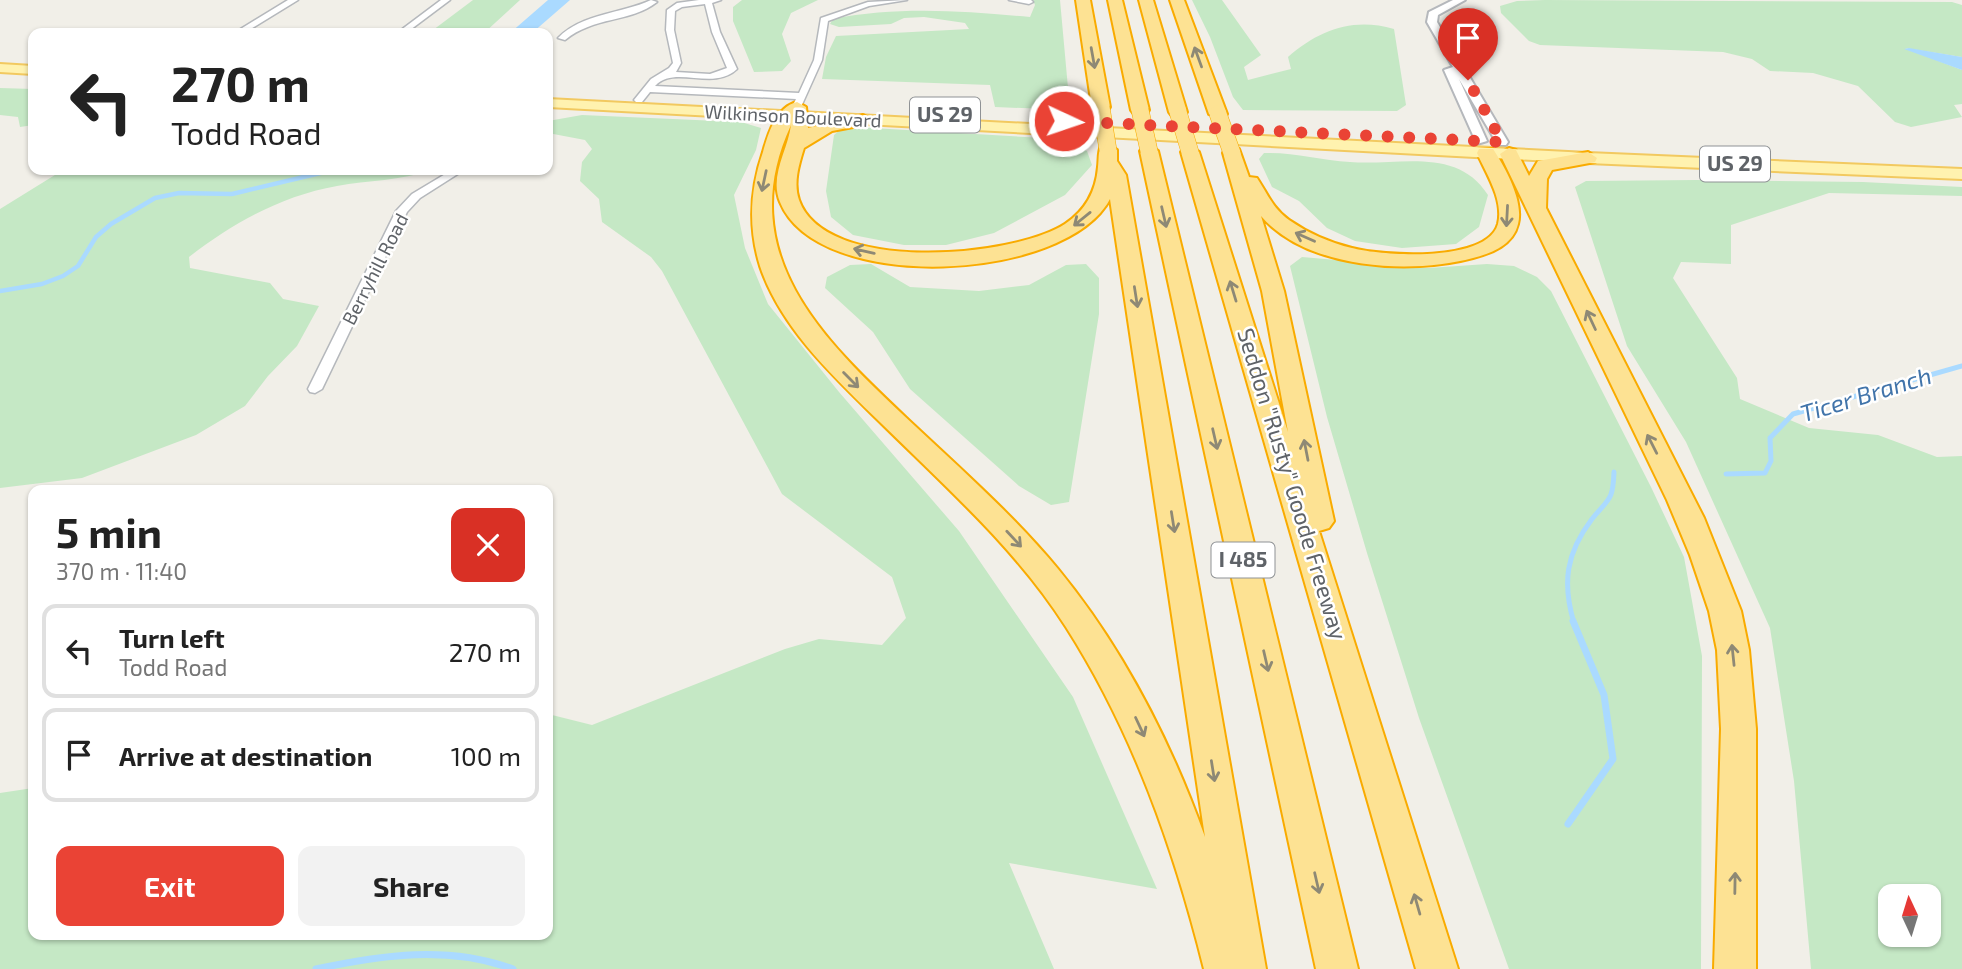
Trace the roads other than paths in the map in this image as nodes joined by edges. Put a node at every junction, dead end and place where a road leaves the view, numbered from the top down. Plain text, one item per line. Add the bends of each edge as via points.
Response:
1 (294, 0) edge
2 (446, 0) edge
3 (903, 0) edge
4 (1013, 0) edge
5 (1083, 0) edge
6 (1115, 0) edge
7 (1146, 0) edge
8 (1177, 0) edge
9 (1460, 0) edge
10 (712, 1) edge
11 (1029, 2) dead end
12 (680, 5) junction
13 (246, 28) edge
14 (408, 28) edge
15 (562, 38) dead end
16 (1446, 49) junction
17 (0, 68) edge
18 (28, 69) edge
19 (666, 74) junction
20 (0, 77) edge
21 (28, 78) edge
22 (643, 94) junction
23 (553, 99) edge
24 (553, 99) edge
25 (553, 99) edge
26 (736, 104) junction
27 (796, 109) junction
28 (863, 120) junction
29 (794, 146) junction
30 (1494, 147) junction
31 (1232, 153) junction
32 (1108, 154) junction
33 (1588, 158) junction
34 (1962, 164) edge
35 (1962, 174) edge
36 (451, 175) edge
37 (1537, 206) junction
38 (315, 390) dead end
39 (1346, 661) junction
40 (1225, 969) edge
41 (1245, 969) edge
42 (1337, 969) edge
43 (1437, 969) edge
44 (1735, 969) edge

1 - 13 street
2 - 14 street
3 - 27 street via 868,4 824,20 818,60
4 - 11 street
5 -> 32 highway, bridge
6 -> 42 highway, I 485, bridge
39 -> 7 highway, Seddon "Rusty" Goode Freeway / I 485, bridge
31 -> 8 highway, bridge
9 - 16 street via 1438,9 1432,18
10 - 12 street
10 - 19 street via 716,32 732,69 715,76
12 - 15 street via 653,2 627,15 576,25
12 - 19 street via 671,10 677,63
16 - 30 street via 1458,62
16 - 30 street via 1446,59
17 - 18 main road
19 - 22 street
20 - 21 main road
22 - 24 main road, Wilkinson Boulevard / US 29
22 - 26 main road, Wilkinson Boulevard / US 29
22 - 27 street
23 - 27 main road, Wilkinson Boulevard / US 29
25 - 26 main road
26 - 27 main road, Wilkinson Boulevard / US 29
27 - 28 main road, Wilkinson Boulevard / US 29
27 - 29 highway
27 - 30 main road, Wilkinson Boulevard / US 29
27 -> 40 highway via 763,182 764,247 777,283 816,343 984,507 1076,616 1129,704 1155,759 1199,874
28 - 29 highway via 811,131
28 - 30 main road, Wilkinson Boulevard / US 29
32 -> 29 highway via 1101,197 1095,208 1068,230 989,256 913,258 851,247 805,225 786,191
30 -> 31 highway via 1508,206 1506,230 1483,249 1417,261 1358,255 1294,233 1264,207
30 - 33 main road, Wilkinson Boulevard / US 29
30 - 34 main road, Wilkinson Boulevard / US 29
30 - 37 highway
39 -> 31 highway via 1287,355
32 -> 41 highway via 1118,188
33 - 35 main road, Wilkinson Boulevard / US 29
33 - 37 highway via 1545,165 1537,179
36 - 38 street, Berryhill Road via 416,196 402,211
44 -> 37 highway via 1737,709 1723,603 1704,549
43 -> 39 highway, Seddon "Rusty" Goode Freeway / I 485

